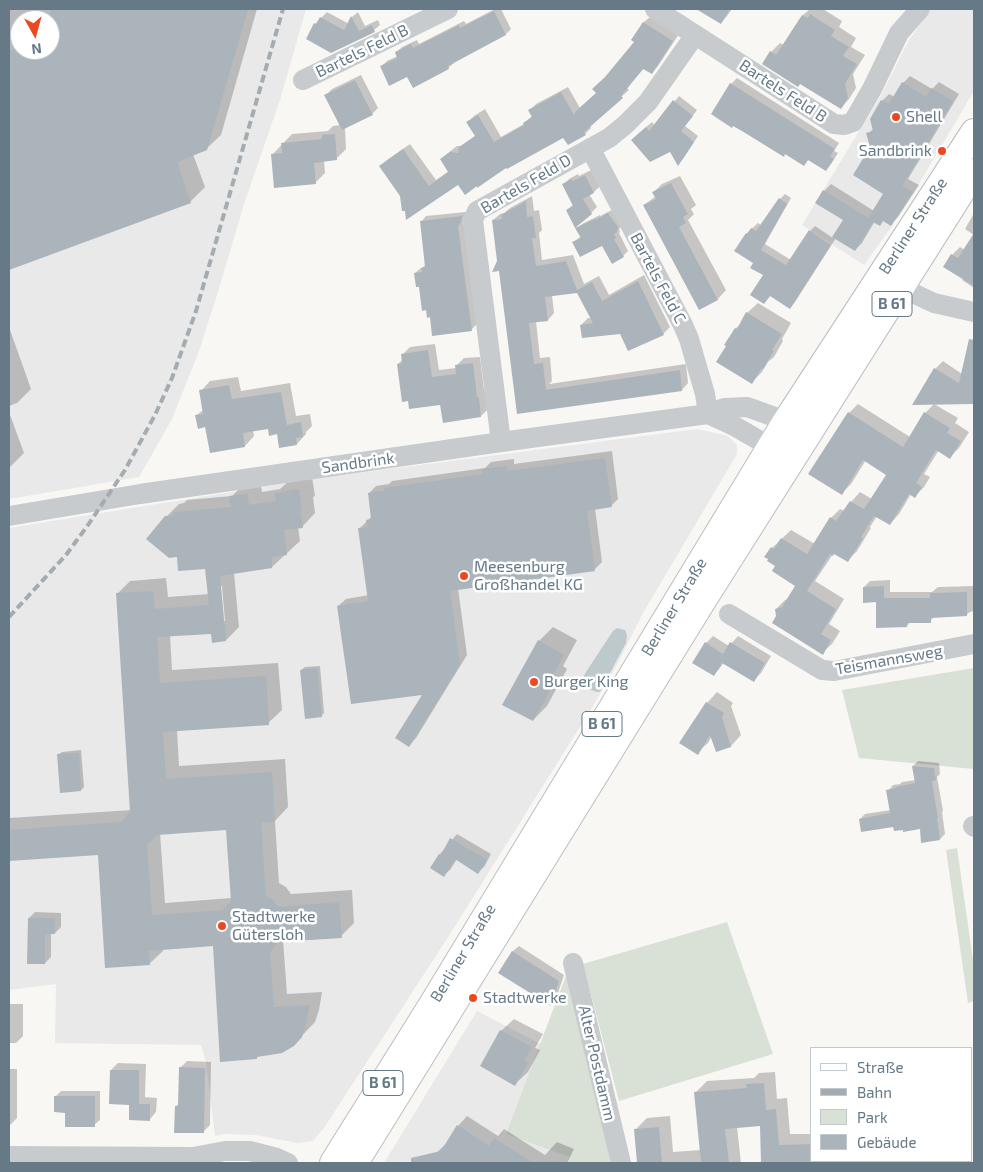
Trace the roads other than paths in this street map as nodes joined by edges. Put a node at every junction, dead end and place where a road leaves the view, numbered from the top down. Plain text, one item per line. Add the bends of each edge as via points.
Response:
1 (448, 9) edge
2 (655, 9) edge
3 (920, 9) edge
4 (695, 35) junction
5 (303, 80) dead end
6 (974, 132) edge
7 (590, 148) junction
8 (974, 172) edge
9 (902, 288) junction
10 (974, 312) edge
11 (708, 414) junction
12 (797, 428) junction
13 (501, 442) junction
14 (782, 453) junction
15 (9, 516) edge
16 (729, 614) dead end
17 (974, 644) edge
18 (573, 963) dead end
19 (9, 1156) edge
20 (193, 1157) junction
21 (217, 1163) edge
22 (288, 1163) edge
23 (333, 1163) edge
24 (355, 1163) edge
25 (621, 1163) edge

1 - 5 street, Bartels Feld B
2 - 4 street, Bartels Feld B
3 - 4 street, Bartels Feld B via 899,33 853,122 844,125 834,124
4 - 7 street, Bartels Feld D via 648,102 609,138
6 - 12 main road, Berliner Straße / B 61
7 - 11 street, Bartels Feld C via 683,325 705,394
7 - 13 street, Bartels Feld D via 477,211 473,220
8 - 9 main road, Berliner Straße / B 61
9 - 10 street via 934,303
9 - 12 main road, Berliner Straße / B 61
11 - 12 street, Sandbrink via 724,408 747,407
11 - 13 street, Sandbrink
11 - 14 street
12 - 14 main road, Berliner Straße / B 61
13 - 15 street, Sandbrink
14 - 23 main road, Berliner Straße / B 61
14 - 24 main road, Berliner Straße / B 61 via 690,623
16 - 17 street, Teismannsweg via 822,670 834,671
18 - 25 street, Alter Postdamm
19 - 20 street
20 - 21 street
20 - 22 street via 225,1151 250,1151

